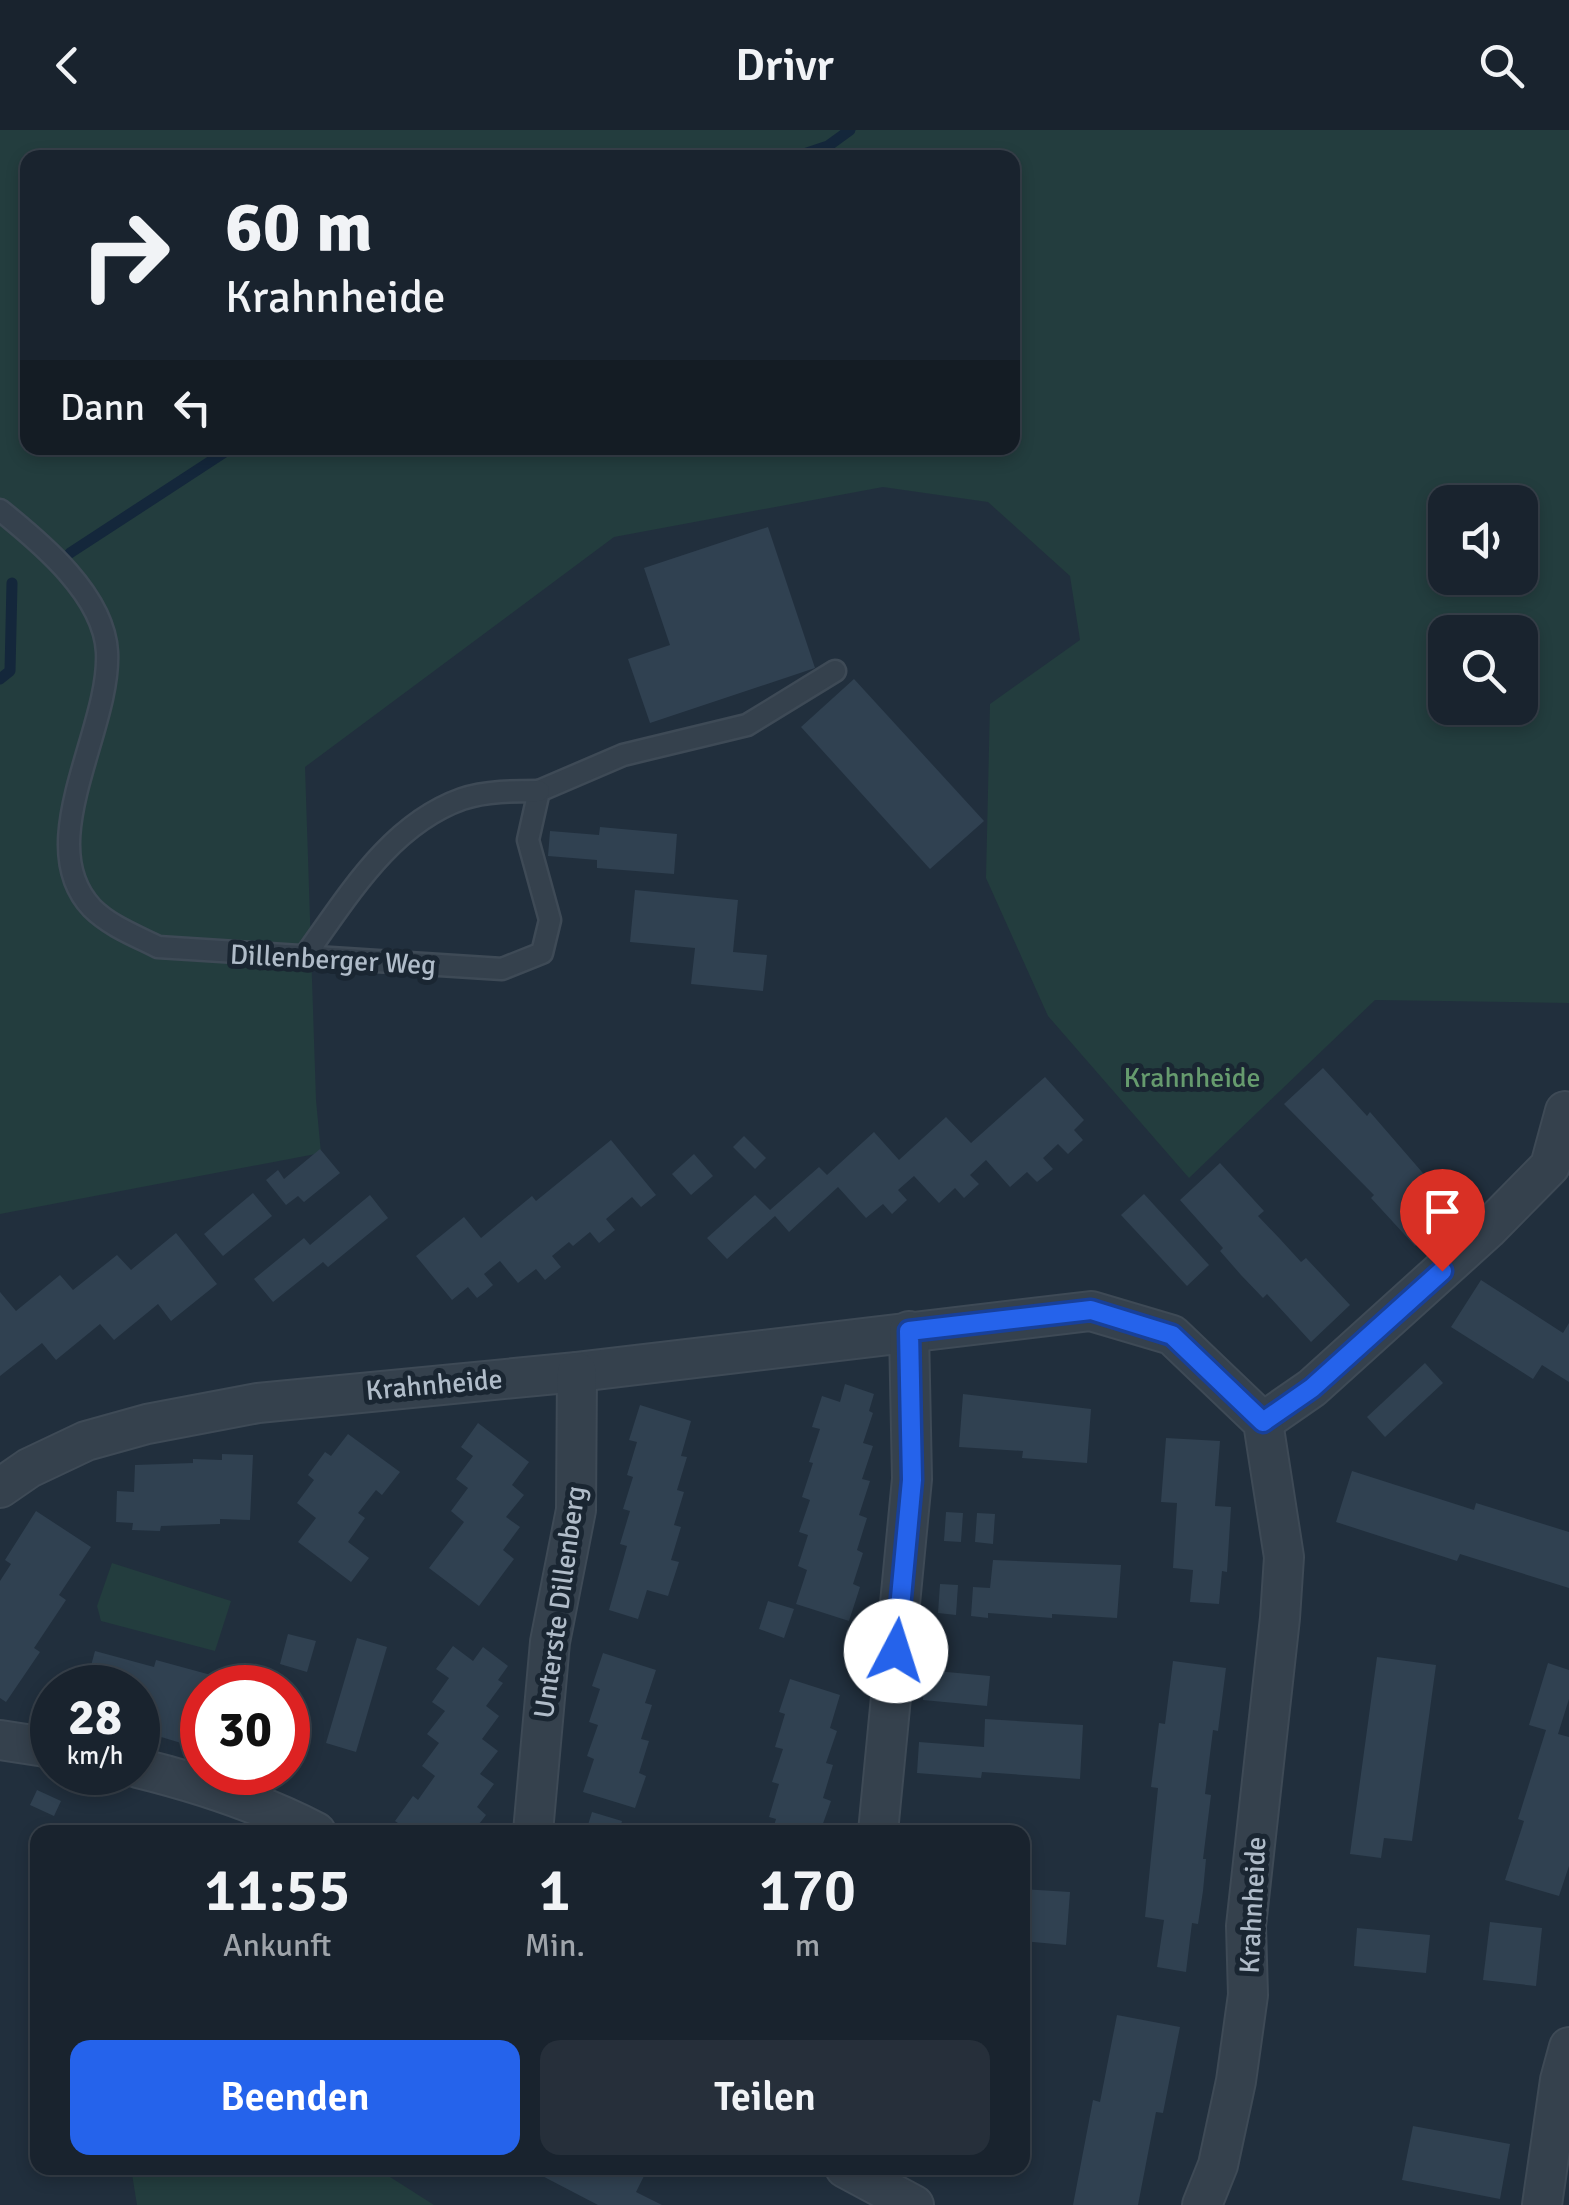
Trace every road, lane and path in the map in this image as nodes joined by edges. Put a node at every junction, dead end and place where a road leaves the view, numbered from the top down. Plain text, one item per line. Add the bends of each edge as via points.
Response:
1 (0, 510) edge
2 (834, 671) dead end
3 (539, 790) junction
4 (304, 957) junction
5 (1564, 1110) dead end
6 (909, 1331) junction
7 (577, 1372) junction
8 (1263, 1422) junction
9 (0, 1488) edge
10 (0, 1740) edge
11 (30, 1745) edge
12 (160, 1774) edge
13 (302, 1825) edge
14 (534, 1825) edge
15 (879, 1825) edge
16 (1569, 2047) edge
17 (858, 2175) edge
18 (914, 2205) edge
19 (1202, 2205) edge
20 (1542, 2205) edge

1 - 4 lane, Dillenberger Weg via 48,548 71,578 93,607 107,650 102,701 68,831 78,889 94,910 158,947
2 - 3 lane via 747,724 624,755
3 - 4 lane via 463,799 405,833
3 - 4 lane, Dillenberger Weg via 528,840 550,920 542,952 502,969
5 - 8 street via 1550,1166 1326,1376
6 - 7 street, Krahnheide
6 - 8 street, Krahnheide via 1091,1310 1172,1335
6 - 15 street via 912,1480
7 - 9 street, Krahnheide via 297,1398 148,1424 86,1441
7 - 14 street, Unterste Dillenberg via 576,1510 550,1642
8 - 19 street, Krahnheide via 1284,1557 1280,1618 1246,1926 1248,1995 1218,2165
10 - 11 street
12 - 13 street
16 - 20 street
17 - 18 street

